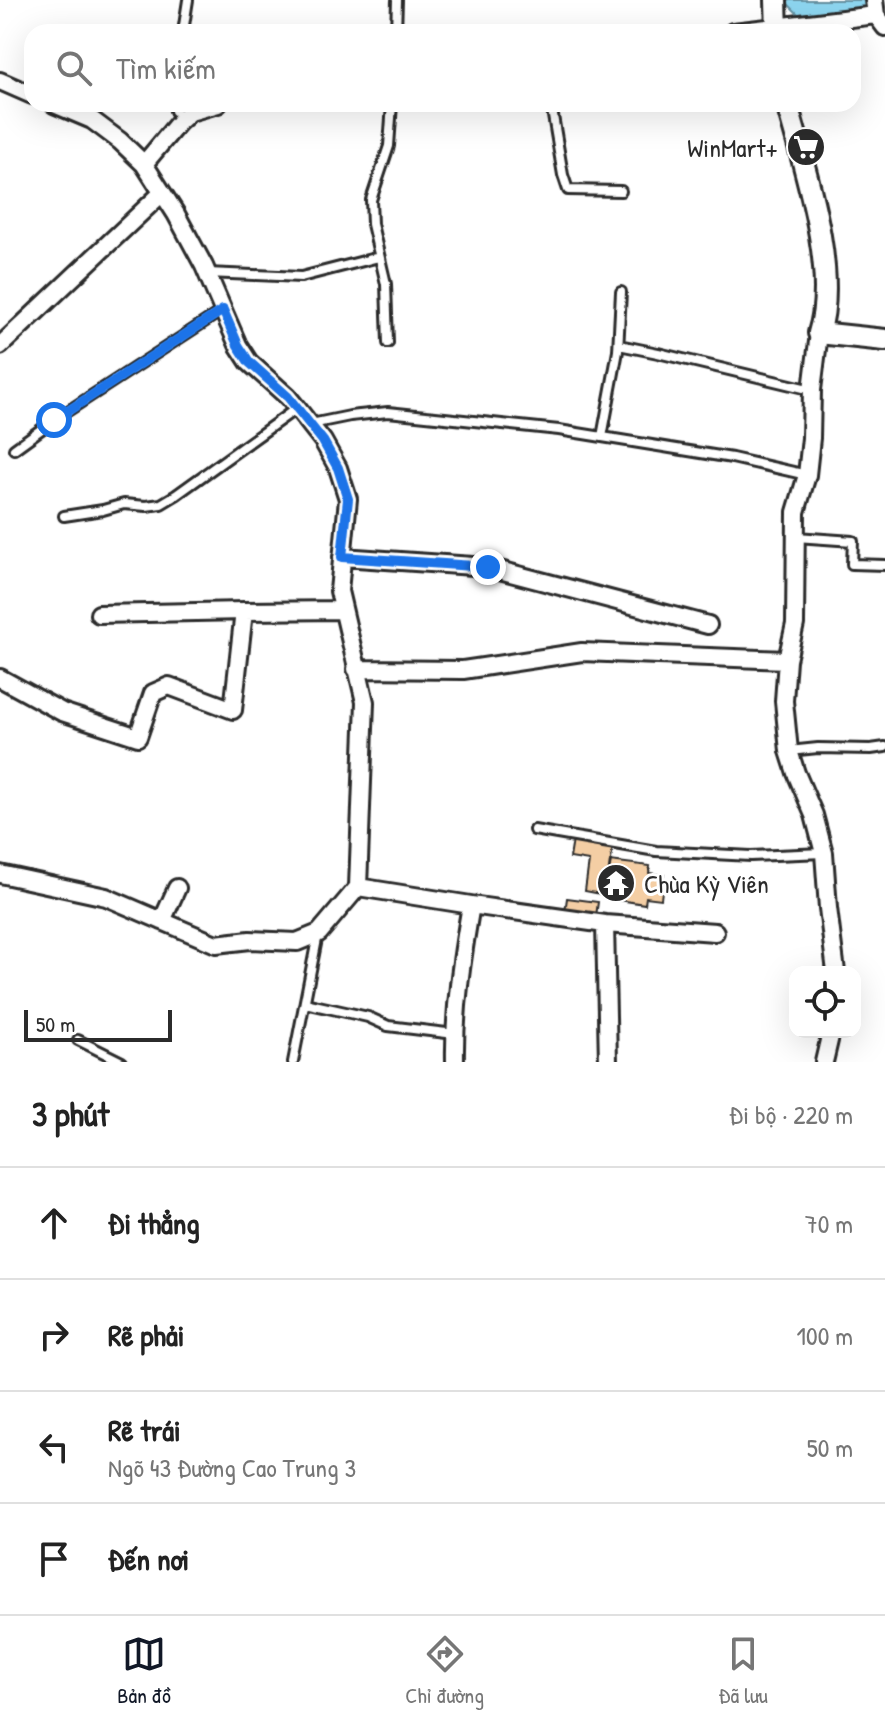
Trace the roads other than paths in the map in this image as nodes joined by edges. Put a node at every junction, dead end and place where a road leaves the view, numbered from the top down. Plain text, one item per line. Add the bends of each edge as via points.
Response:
1 (188, 0) edge
2 (397, 0) edge
3 (776, 0) edge
4 (878, 14) edge
5 (184, 24) edge
6 (396, 24) edge
7 (777, 24) edge
8 (815, 24) edge
9 (0, 81) edge
10 (24, 92) edge
11 (73, 112) edge
12 (178, 112) edge
13 (391, 112) edge
14 (552, 112) edge
15 (789, 112) edge
16 (144, 164) junction
17 (621, 191) dead end
18 (162, 193) junction
19 (379, 257) junction
20 (206, 273) junction
21 (621, 292) dead end
22 (223, 310) junction
23 (819, 333) junction
24 (885, 340) edge
25 (388, 343) dead end
26 (619, 345) junction
27 (0, 346) edge
28 (812, 390) junction
29 (297, 408) junction
30 (310, 424) junction
31 (602, 437) junction
32 (14, 449) dead end
33 (807, 475) junction
34 (64, 516) dead end
35 (795, 537) junction
36 (342, 557) junction
37 (885, 565) edge
38 (343, 610) junction
39 (244, 611) junction
40 (99, 614) dead end
41 (708, 625) dead end
42 (787, 660) junction
43 (356, 669) junction
44 (0, 678) edge
45 (885, 747) edge
46 (789, 751) junction
47 (534, 830) dead end
48 (824, 853) junction
49 (0, 874) edge
50 (358, 887) junction
51 (177, 888) dead end
52 (471, 905) junction
53 (162, 921) junction
54 (605, 924) junction
55 (715, 932) dead end
56 (319, 933) junction
57 (835, 966) edge
58 (305, 1003) junction
59 (455, 1034) junction
60 (830, 1038) edge
61 (78, 1040) dead end
62 (122, 1062) edge
63 (293, 1062) edge
64 (455, 1062) edge
65 (608, 1062) edge
66 (824, 1062) edge

1 - 5 lane
2 - 6 lane
3 - 7 street
4 - 8 street
9 - 10 street
11 - 16 street via 92,120
12 - 16 street
13 - 19 lane via 389,146 371,200
14 - 17 lane via 568,190
15 - 23 street via 824,265
16 - 18 street
18 - 20 street
18 - 27 street
19 - 20 lane via 301,277
19 - 25 lane via 386,284
20 - 22 street
21 - 26 lane
22 - 29 street via 249,362
22 - 32 lane
23 - 24 street
23 - 28 street
26 - 28 lane
26 - 31 lane
28 - 33 street
29 - 30 street
29 - 34 lane via 161,504 124,504
30 - 31 lane via 388,412
30 - 36 street via 338,468 348,499
31 - 33 lane
33 - 35 street
35 - 37 lane via 853,541 852,564
35 - 42 street via 795,624
36 - 38 street
36 - 41 street via 488,567
38 - 39 street
38 - 43 street
39 - 40 street
39 - 44 street via 233,710 169,686 153,693 138,737 62,712
42 - 43 street via 582,652 463,670
42 - 46 street
43 - 50 street via 365,702
45 - 46 lane
46 - 48 street
47 - 48 lane via 656,851
48 - 57 street
49 - 53 street via 106,897
50 - 52 street
50 - 56 street
51 - 53 street
52 - 54 street
52 - 59 street
53 - 56 street via 216,944 297,942
54 - 55 street
54 - 65 street
56 - 58 lane
58 - 59 lane via 388,1026
58 - 63 lane
59 - 64 street
60 - 66 street
61 - 62 lane

